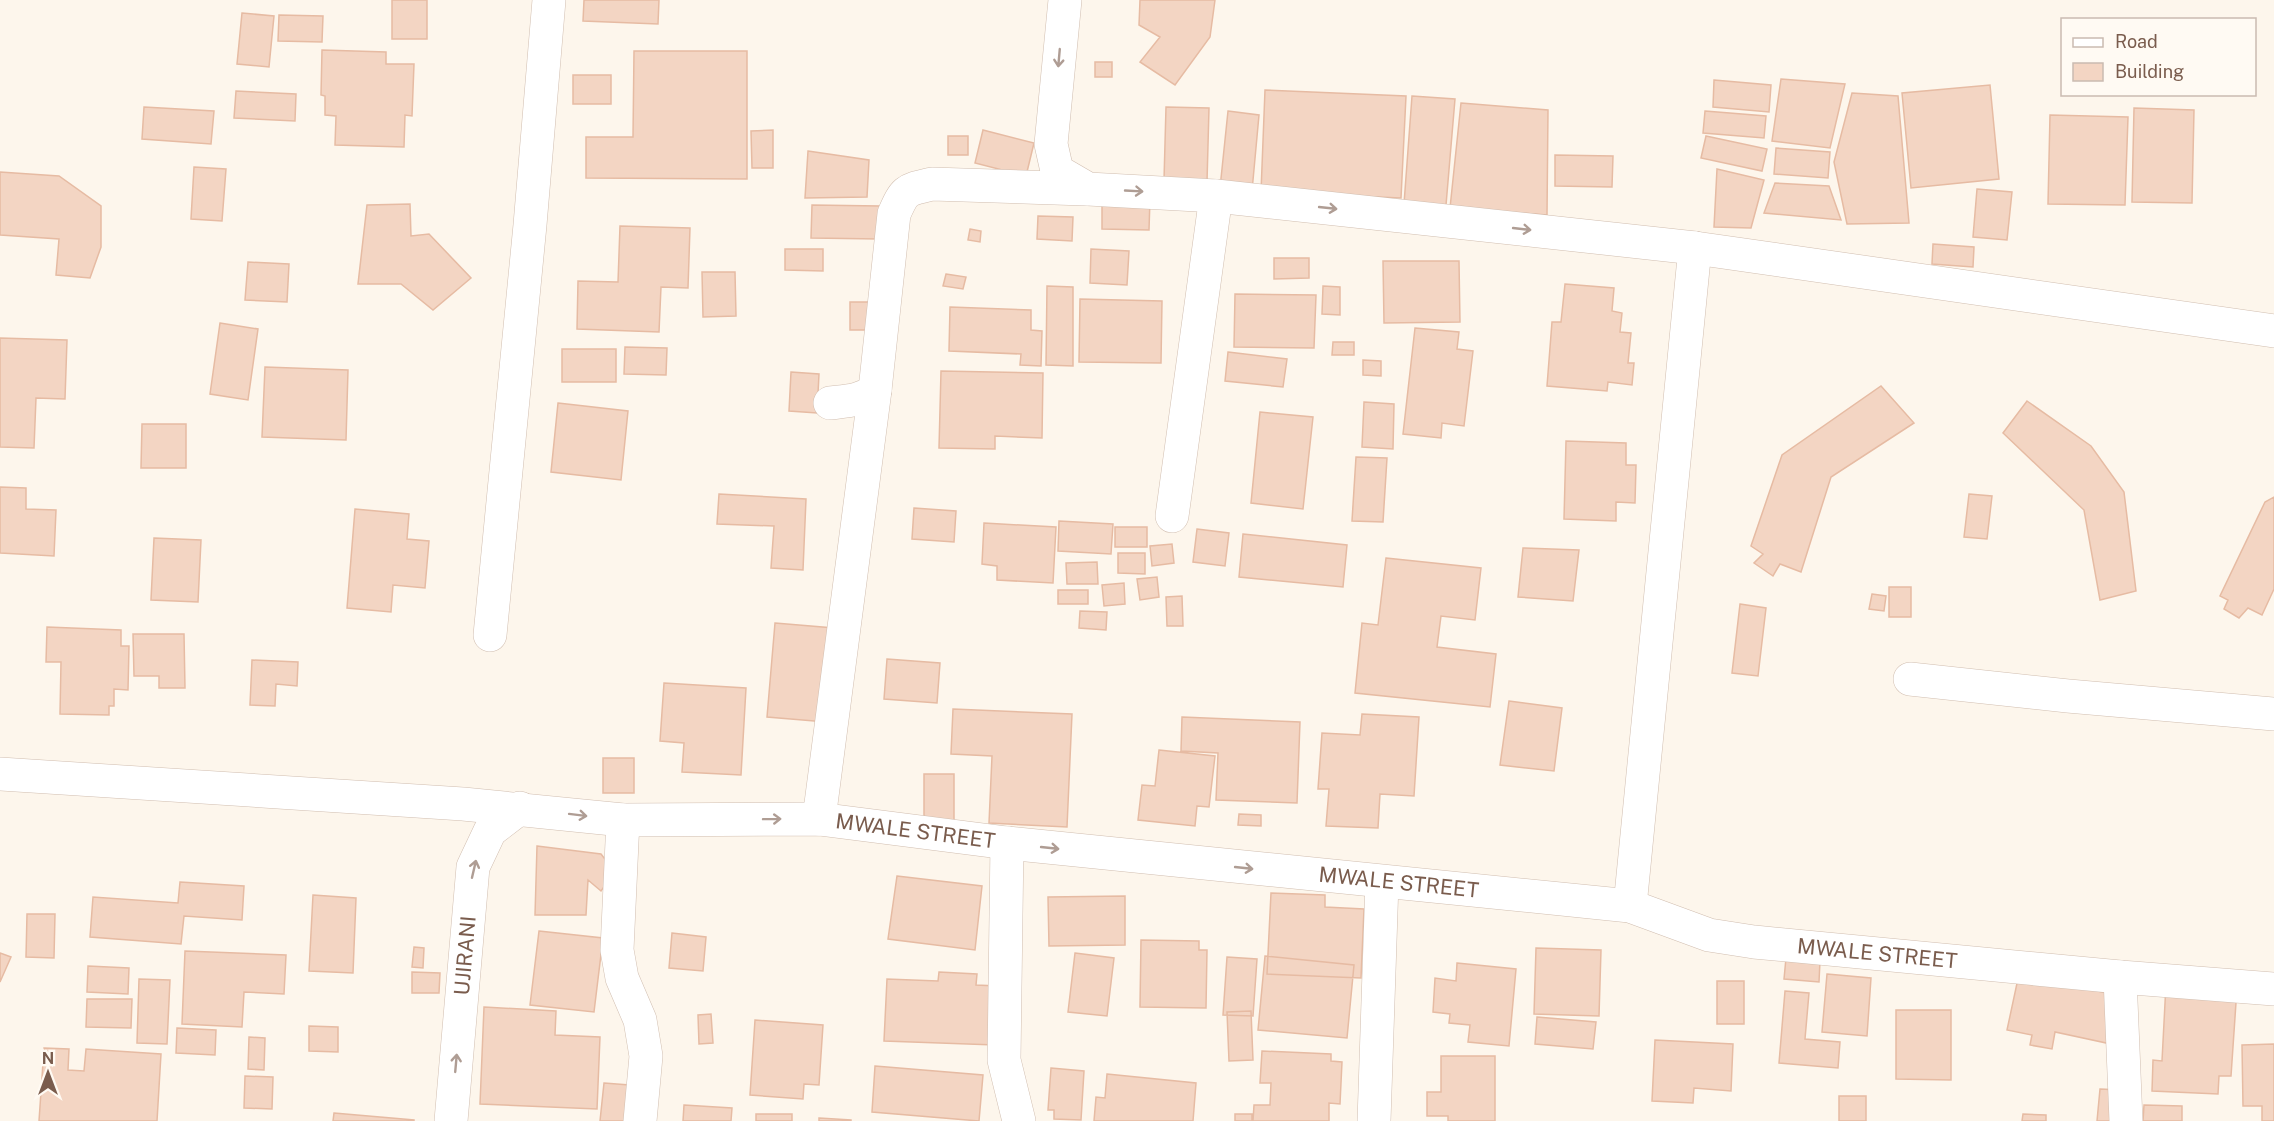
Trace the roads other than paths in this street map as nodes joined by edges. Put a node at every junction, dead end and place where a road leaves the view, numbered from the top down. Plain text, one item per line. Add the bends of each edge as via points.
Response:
1 (549, 0) edge
2 (1065, 0) edge
3 (1088, 189) junction
4 (1216, 195) junction
5 (1695, 248) junction
6 (2274, 331) edge
7 (875, 390) junction
8 (830, 403) dead end
9 (1172, 516) dead end
10 (490, 635) dead end
11 (1910, 679) dead end
12 (2274, 714) edge
13 (0, 774) edge
14 (520, 808) junction
15 (819, 819) junction
16 (623, 820) junction
17 (1007, 843) junction
18 (1382, 882) junction
19 (1630, 906) junction
20 (2120, 977) junction
21 (2274, 989) edge
22 (451, 1121) edge
23 (640, 1121) edge
24 (1019, 1121) edge
25 (1374, 1121) edge
26 (2126, 1121) edge

1 - 10 street
2 -> 3 street via 1051,144 1057,171
3 -> 4 street
3 - 7 street via 932,184 903,194 894,214
4 -> 5 street
4 - 9 street
5 - 6 street
5 - 19 street
7 - 8 street via 858,400
7 - 15 street
11 - 12 street
13 - 14 street, MWALE STREET
14 -> 16 street, MWALE STREET
22 -> 14 street, UJIRANI via 473,867 490,831
16 -> 15 street, MWALE STREET
15 - 17 street, MWALE STREET
16 - 23 street via 617,950 622,978 640,1020 646,1056
17 -> 18 street, MWALE STREET
17 - 24 street via 1004,1060
18 - 19 street, MWALE STREET
18 - 25 street
19 - 20 street, MWALE STREET via 1709,934 1754,942
20 - 21 street, MWALE STREET
20 - 26 street

